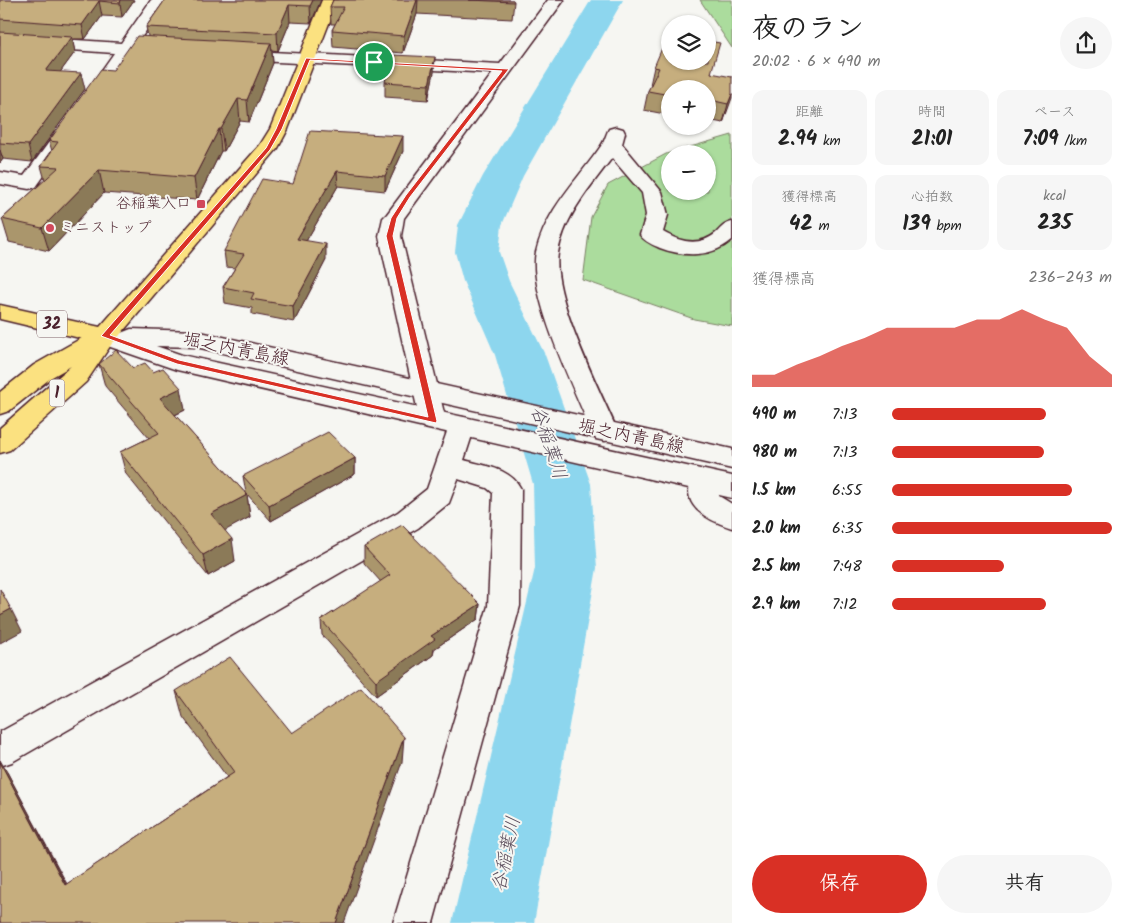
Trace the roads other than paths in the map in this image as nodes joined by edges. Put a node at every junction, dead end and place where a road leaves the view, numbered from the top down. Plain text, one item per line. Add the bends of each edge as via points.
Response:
1 (159, 0) edge
2 (330, 0) edge
3 (556, 0) edge
4 (0, 40) edge
5 (126, 50) junction
6 (183, 52) edge
7 (222, 54) edge
8 (308, 59) junction
9 (506, 69) junction
10 (0, 178) edge
11 (732, 228) edge
12 (0, 312) edge
13 (105, 336) junction
14 (426, 391) junction
15 (0, 405) edge
16 (448, 423) junction
17 (605, 432) junction
18 (0, 443) edge
19 (732, 459) edge
20 (449, 466) junction
21 (704, 482) junction
22 (732, 487) edge
23 (732, 517) edge
24 (0, 750) edge
25 (413, 923) edge

1 - 5 street
2 - 8 main road
3 - 9 street
4 - 5 street
5 - 6 street
5 - 10 street via 29,183
7 - 8 street
8 - 9 street
8 - 13 main road via 268,148
9 - 14 street via 394,218 390,236
11 - 17 street via 716,242 698,248 682,249 651,235 656,215 652,192 614,139 569,201 547,253 547,276 556,314
12 - 13 main road, 32
13 - 14 street, 堀之内青島線 via 196,339
13 - 15 main road, 1 via 43,371
13 - 16 street, 堀之内青島線 via 177,362
13 - 18 main road, 1 via 76,376
14 - 16 street
14 - 17 street, 堀之内青島線
16 - 20 street
16 - 21 street, 堀之内青島線
17 - 19 street, 堀之内青島線
20 - 24 street via 439,496 408,520
20 - 25 street via 497,480 507,489 504,606
21 - 22 street, 堀之内青島線
21 - 23 street via 705,502

